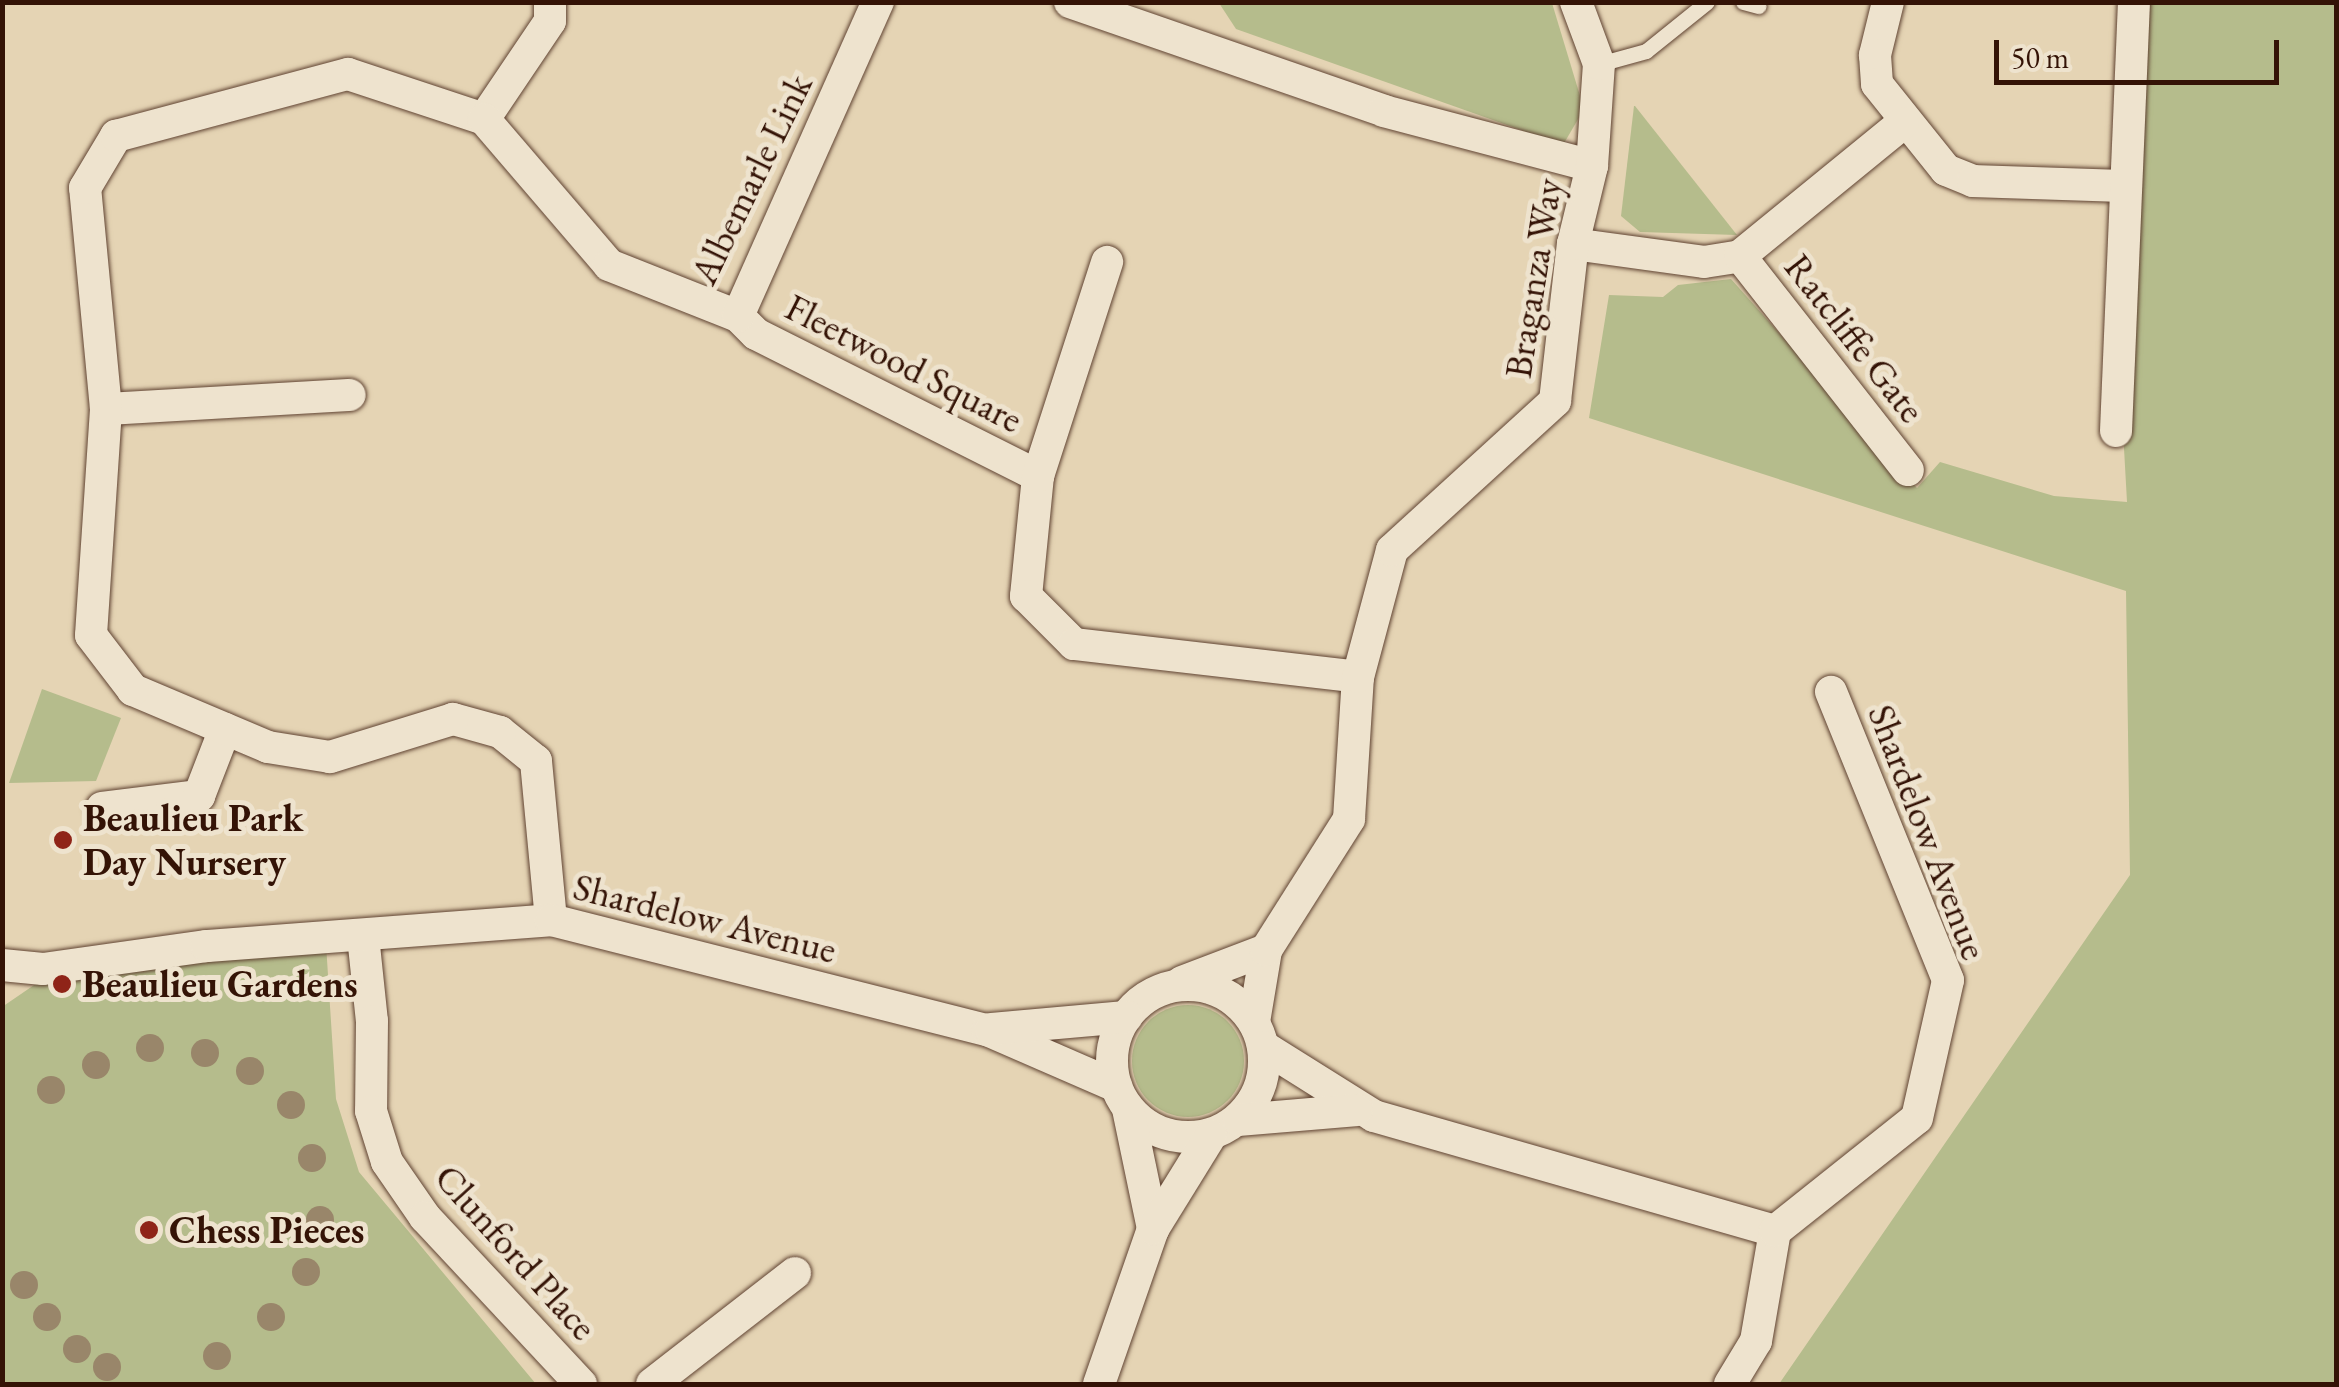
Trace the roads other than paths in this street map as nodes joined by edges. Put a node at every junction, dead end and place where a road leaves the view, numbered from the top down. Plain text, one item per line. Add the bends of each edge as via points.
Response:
1 (550, 2) edge
2 (878, 2) edge
3 (1070, 2) edge
4 (1576, 2) edge
5 (1706, 2) edge
6 (1888, 2) edge
7 (2134, 2) edge
8 (1599, 64) junction
9 (484, 118) junction
10 (1903, 123) junction
11 (1592, 166) junction
12 (2122, 186) junction
13 (1573, 244) junction
14 (1740, 256) junction
15 (1106, 262) dead end
16 (738, 316) junction
17 (350, 395) dead end
18 (106, 409) junction
19 (2116, 431) dead end
20 (1908, 470) dead end
21 (1038, 476) junction
22 (1358, 677) junction
23 (1831, 692) dead end
24 (225, 729) junction
25 (102, 808) dead end
26 (551, 920) junction
27 (363, 936) junction
28 (1266, 950) junction
29 (2, 965) edge
30 (43, 969) junction
31 (2, 986) edge
32 (1168, 987) junction
33 (1126, 1017) junction
34 (987, 1030) junction
35 (1259, 1035) junction
36 (1122, 1097) junction
37 (1357, 1110) junction
38 (1225, 1127) junction
39 (1153, 1229) junction
40 (1774, 1231) junction
41 (795, 1273) dead end
42 (582, 1384) edge
43 (652, 1384) edge
44 (1098, 1384) edge
45 (1730, 1384) edge

1 - 9 street via 550,21
2 - 16 street, Albemarle Link
3 - 11 street via 1384,111
4 - 8 street, Braganza Way
5 - 8 lane via 1646,50
6 - 10 street via 1875,55 1877,84
7 - 12 street
8 - 11 street, Braganza Way
9 - 16 street, Albemarle Link via 609,266
9 - 18 street via 348,74 116,136 86,188
10 - 12 street via 1946,170 1973,180
10 - 14 street, Ratcliffe Gate
11 - 13 street, Braganza Way
12 - 19 street
13 - 14 street, Ratcliffe Gate via 1704,262
13 - 22 street, Braganza Way via 1555,401 1392,550
14 - 20 street, Ratcliffe Gate
15 - 21 street, Fleetwood Square
16 - 21 street, Fleetwood Square via 773,343
17 - 18 street
18 - 24 street via 90,635 133,690
21 - 22 street, Fleetwood Square via 1026,596 1074,644
22 - 28 street, Braganza Way via 1349,818
23 - 40 street, Shardelow Avenue via 1948,980 1917,1118
24 - 25 street via 198,796
24 - 26 street via 268,747 330,757 453,720 500,732 536,761
26 - 27 street, Shardelow Avenue
26 - 34 street, Shardelow Avenue
27 - 30 street, Shardelow Avenue via 207,946
27 - 42 street, Clunford Place via 371,1111 386,1162 425,1217
28 - 32 street
28 - 35 street, Braganza Way
29 - 30 street, Shardelow Avenue
30 - 31 street, Shardelow Avenue
32 - 33 street
32 - 35 street, Shardelow Avenue via 1214,989
33 - 34 street, Shardelow Avenue
33 - 36 street via 1111,1060
34 - 36 street, Shardelow Avenue
35 - 37 street, Shardelow Avenue
35 - 38 street via 1256,1098
36 - 38 street, Shardelow Avenue via 1148,1127 1185,1138
36 - 39 street
37 - 38 street, Shardelow Avenue
37 - 40 street, Shardelow Avenue
38 - 39 street
39 - 44 street
40 - 45 street via 1756,1341
41 - 43 street

